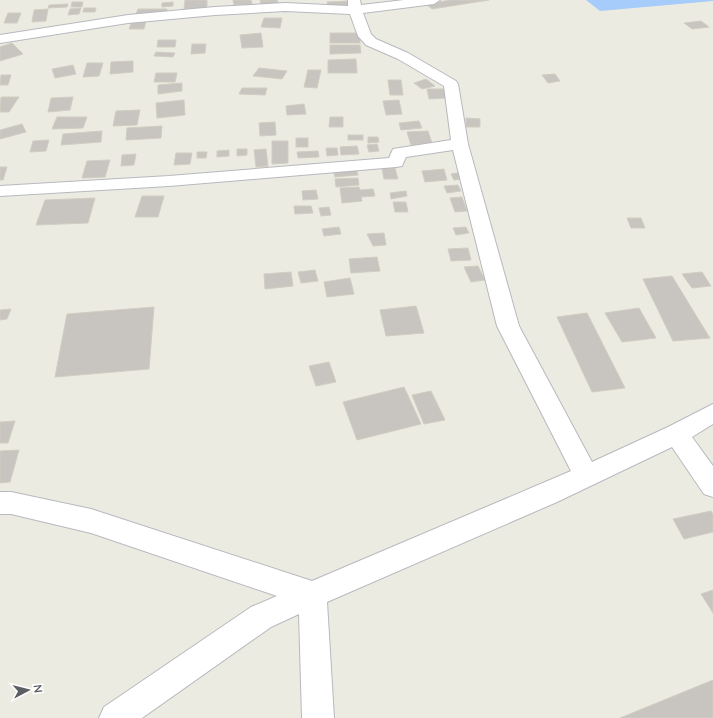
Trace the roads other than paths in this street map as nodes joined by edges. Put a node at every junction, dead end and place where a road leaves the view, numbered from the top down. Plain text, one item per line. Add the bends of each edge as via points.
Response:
1 (434, 0) edge
2 (285, 4) edge
3 (215, 5) edge
4 (355, 5) edge
5 (0, 39) edge
6 (460, 144) junction
7 (0, 191) edge
8 (713, 413) edge
9 (676, 434) junction
10 (586, 475) junction
11 (713, 486) edge
12 (0, 503) edge
13 (313, 595) junction
14 (115, 718) edge
15 (318, 718) edge

1 - 4 street
2 - 3 street
2 - 4 street
3 - 5 street via 129,13
4 - 6 street via 365,36 371,42 403,56 450,84
6 - 7 street via 399,153 396,162 162,182
6 - 10 street via 508,326
8 - 9 street
9 - 10 street
9 - 11 street
10 - 13 street via 548,494
12 - 13 street via 11,503 92,522
13 - 14 street via 262,617
13 - 15 street

